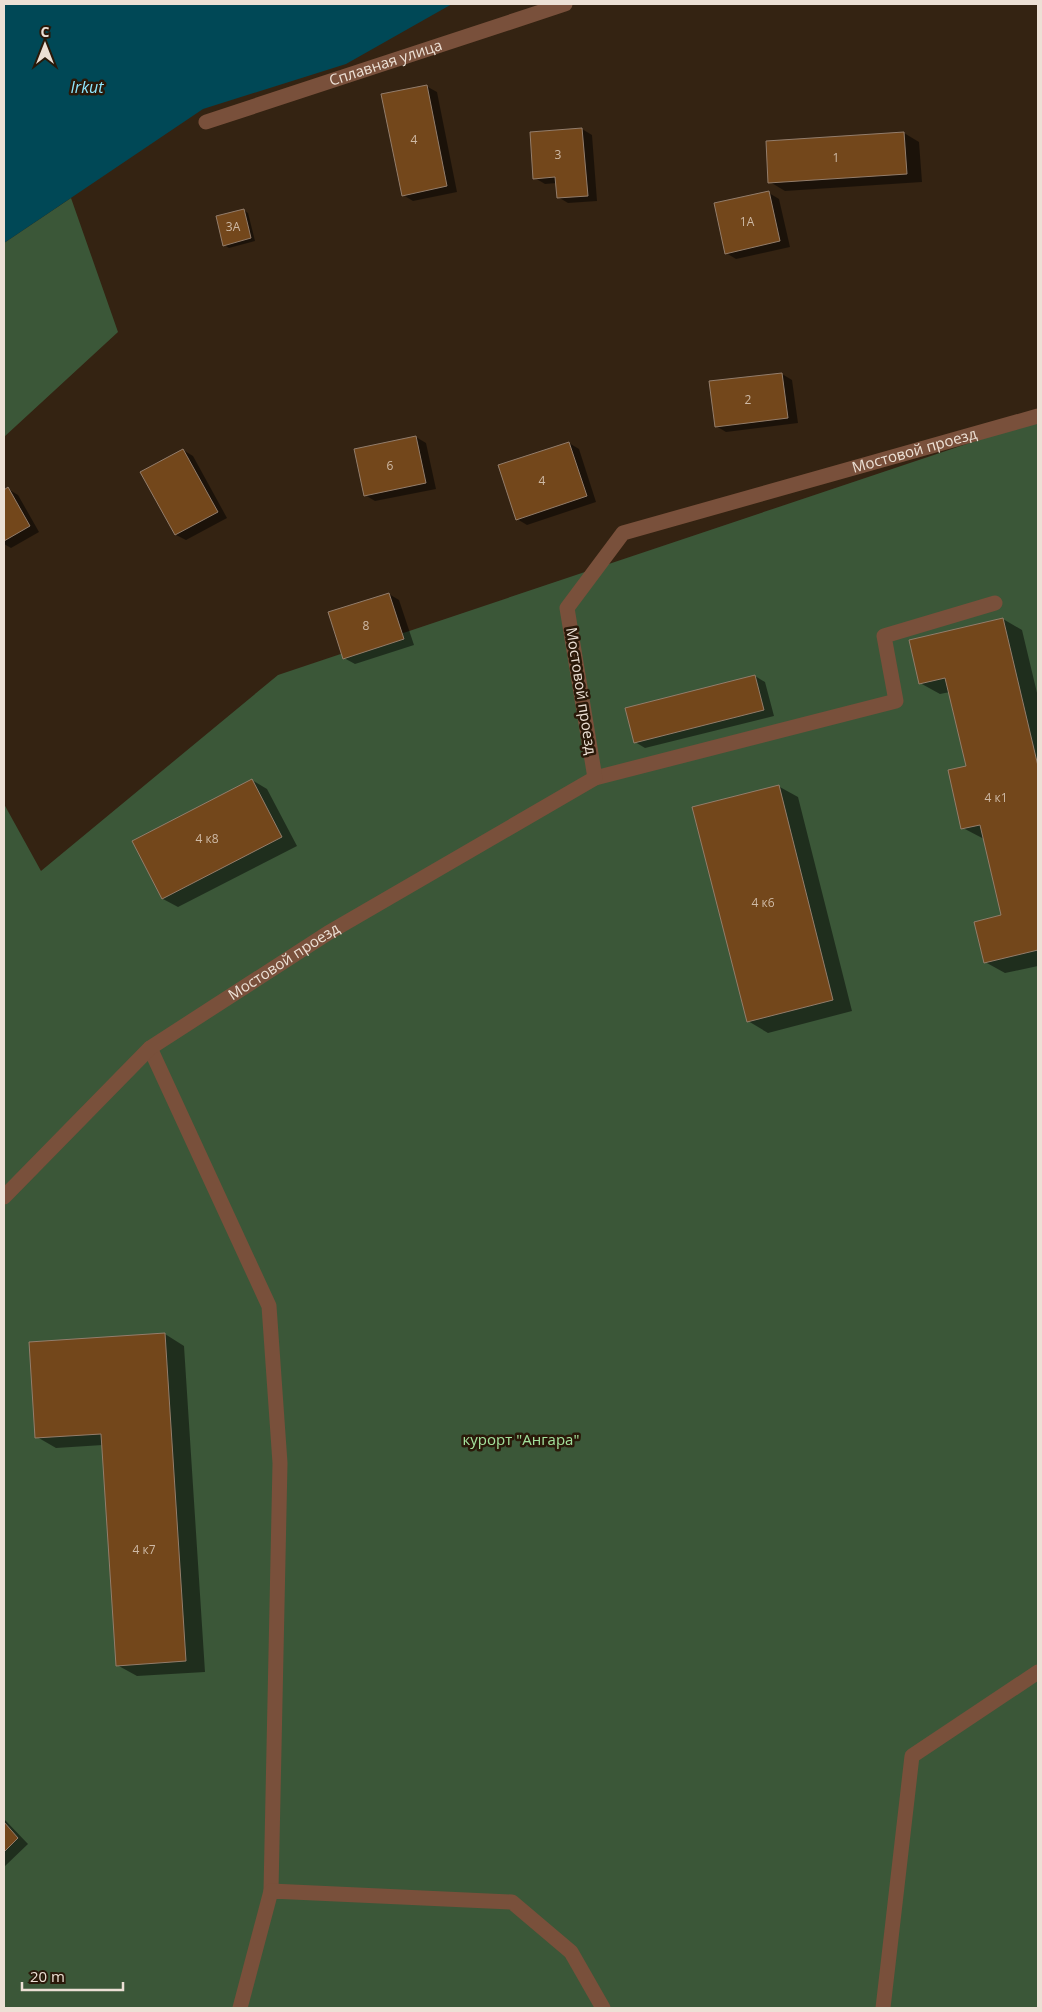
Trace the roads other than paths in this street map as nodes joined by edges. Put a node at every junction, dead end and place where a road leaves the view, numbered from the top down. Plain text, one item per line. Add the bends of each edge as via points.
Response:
1 (565, 4) edge
2 (206, 122) dead end
3 (1038, 416) edge
4 (996, 603) dead end
5 (595, 778) junction
6 (150, 1048) junction
7 (4, 1197) edge
8 (1038, 1672) edge
9 (271, 1891) junction
10 (240, 2008) edge
11 (603, 2008) edge
12 (883, 2008) edge

1 - 2 lane, Сплавная улица
3 - 5 lane, Мостовой проезд via 623,533 568,608
4 - 5 lane via 884,636 896,701
5 - 6 lane, Мостовой проезд via 328,933
6 - 7 lane, Мостовой проезд
6 - 9 lane via 269,1306 280,1463
8 - 12 lane via 912,1756
9 - 10 lane
9 - 11 lane via 512,1902 571,1952

